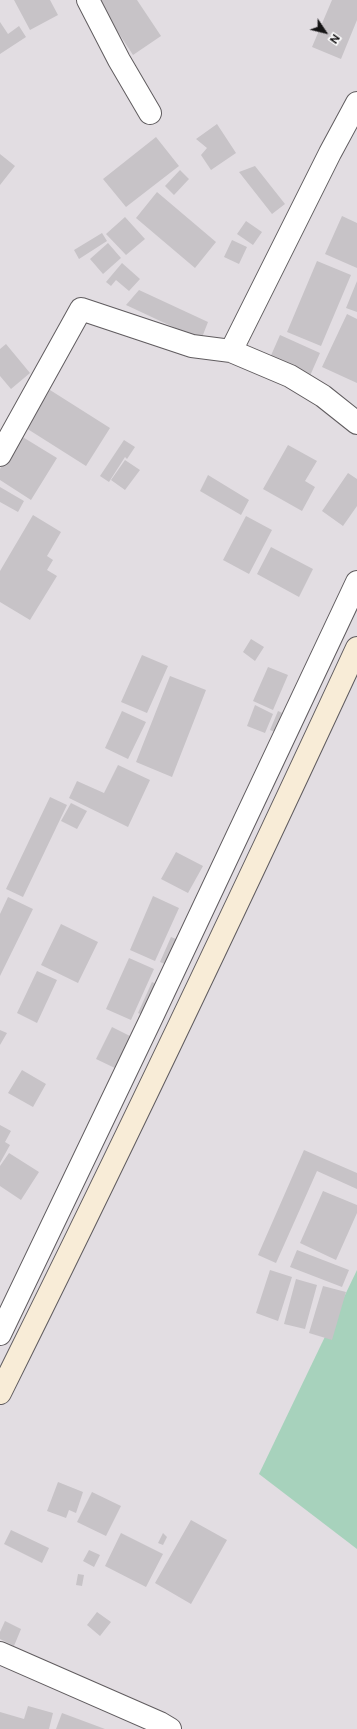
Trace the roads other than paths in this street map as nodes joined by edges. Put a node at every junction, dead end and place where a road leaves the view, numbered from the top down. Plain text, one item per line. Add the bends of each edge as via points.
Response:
1 (88, 0) edge
2 (357, 103) edge
3 (150, 113) dead end
4 (231, 351) junction
5 (357, 423) edge
6 (0, 455) edge
7 (357, 582) edge
8 (357, 648) edge
9 (0, 1334) edge
10 (0, 1393) edge
11 (0, 1652) edge
12 (170, 1729) edge

1 - 3 street
2 - 4 street
4 - 5 street via 290,376 323,396
4 - 6 street via 192,346 81,309
7 - 9 street
8 - 10 main road via 78,1236
11 - 12 street

